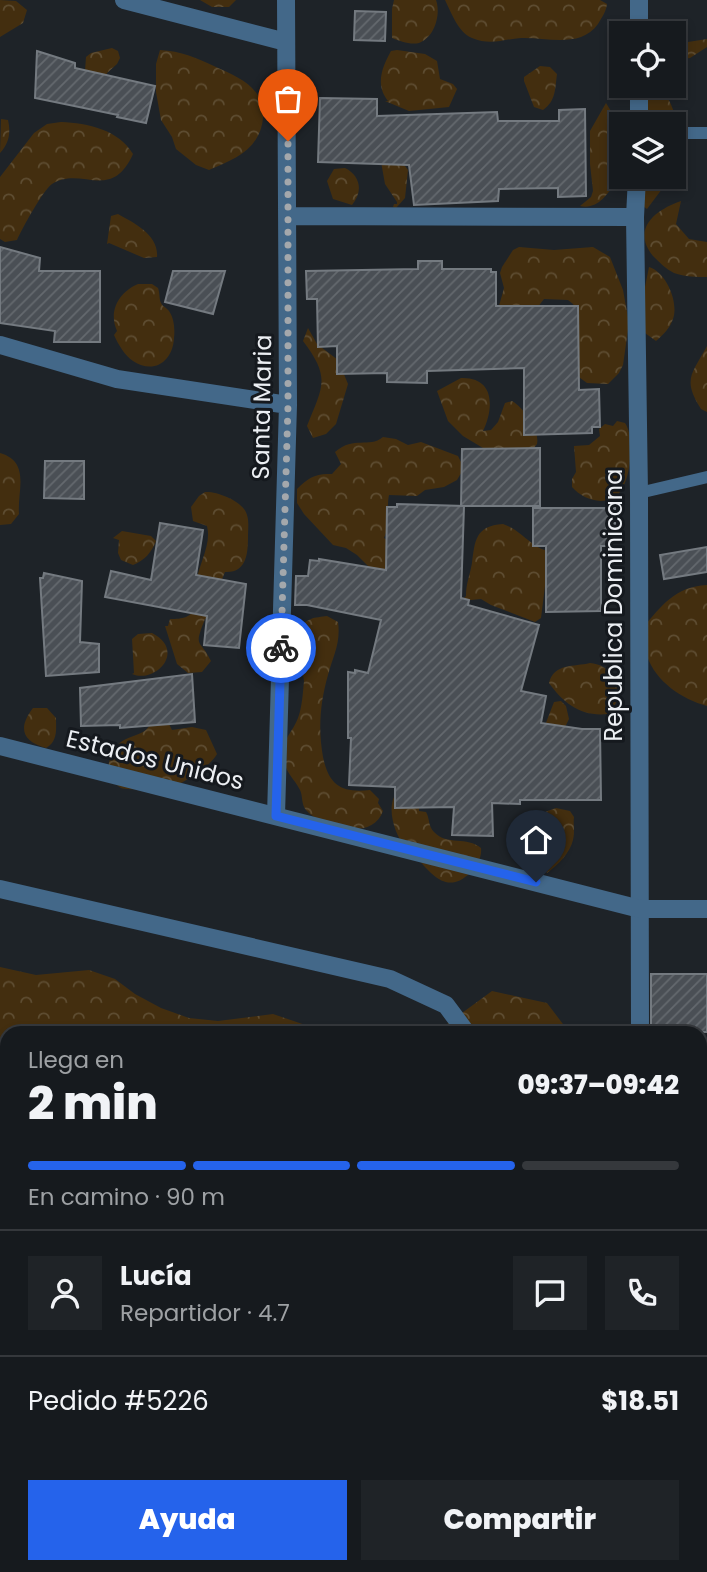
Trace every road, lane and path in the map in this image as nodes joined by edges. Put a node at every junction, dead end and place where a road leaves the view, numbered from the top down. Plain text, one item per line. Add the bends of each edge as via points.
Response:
1 (124, 0) edge
2 (286, 0) edge
3 (639, 0) edge
4 (639, 21) edge
5 (286, 42) junction
6 (686, 133) edge
7 (707, 133) edge
8 (636, 189) edge
9 (289, 216) junction
10 (635, 217) junction
11 (0, 345) edge
12 (288, 405) junction
13 (707, 477) edge
14 (639, 493) junction
15 (0, 746) edge
16 (276, 816) junction
17 (0, 889) edge
18 (640, 908) junction
19 (707, 909) edge
20 (462, 1026) edge
21 (640, 1026) edge

1 - 5 street
2 - 5 street, Santa Maria
3 - 4 street
5 - 9 street, Santa Maria
6 - 7 lane
8 - 10 street, Republica Dominicana
9 - 10 street
9 - 12 street, Santa Maria
10 - 14 street, Republica Dominicana
11 - 12 street via 117,379
12 - 16 street, Santa Maria
13 - 14 lane
14 - 18 street, Republica Dominicana
15 - 16 street, Estados Unidos
16 - 18 street, Estados Unidos
17 - 20 street via 390,979 446,1005
18 - 19 street, Estados Unidos
18 - 21 street, Republica Dominicana

